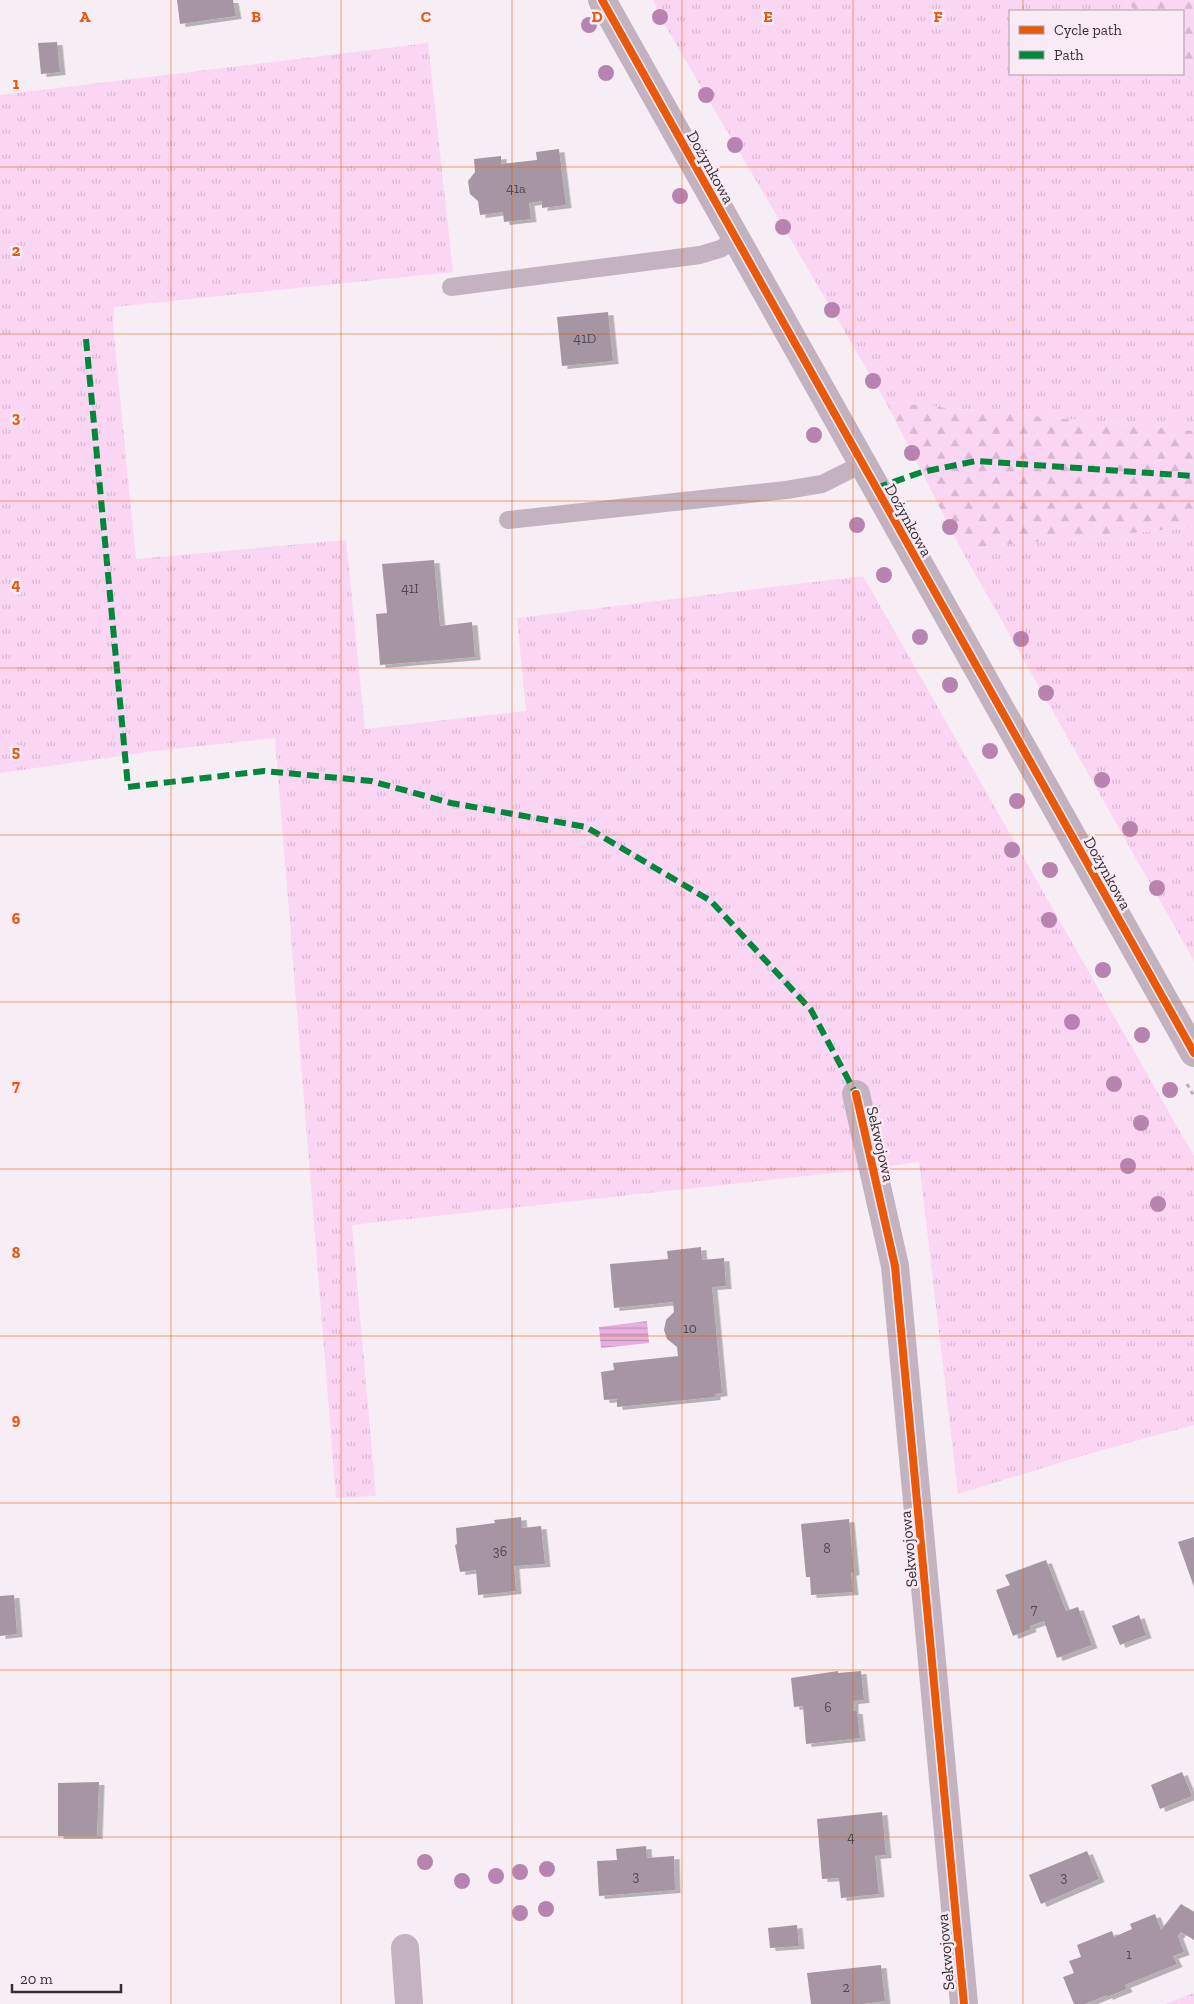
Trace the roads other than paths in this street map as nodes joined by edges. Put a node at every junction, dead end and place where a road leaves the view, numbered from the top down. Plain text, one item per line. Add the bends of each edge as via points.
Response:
1 (602, 0) edge
2 (736, 240) junction
3 (451, 287) dead end
4 (862, 464) junction
5 (508, 520) dead end
6 (1194, 1053) edge
7 (856, 1094) dead end
8 (405, 1948) dead end
9 (409, 2004) edge
10 (964, 2004) edge

1 - 2 street, Dożynkowa
2 - 3 lane via 720,249 700,254
2 - 4 street, Dożynkowa
4 - 5 lane via 822,484 786,490
4 - 6 street, Dożynkowa
7 - 10 street, Sekwojowa via 895,1266
8 - 9 street

